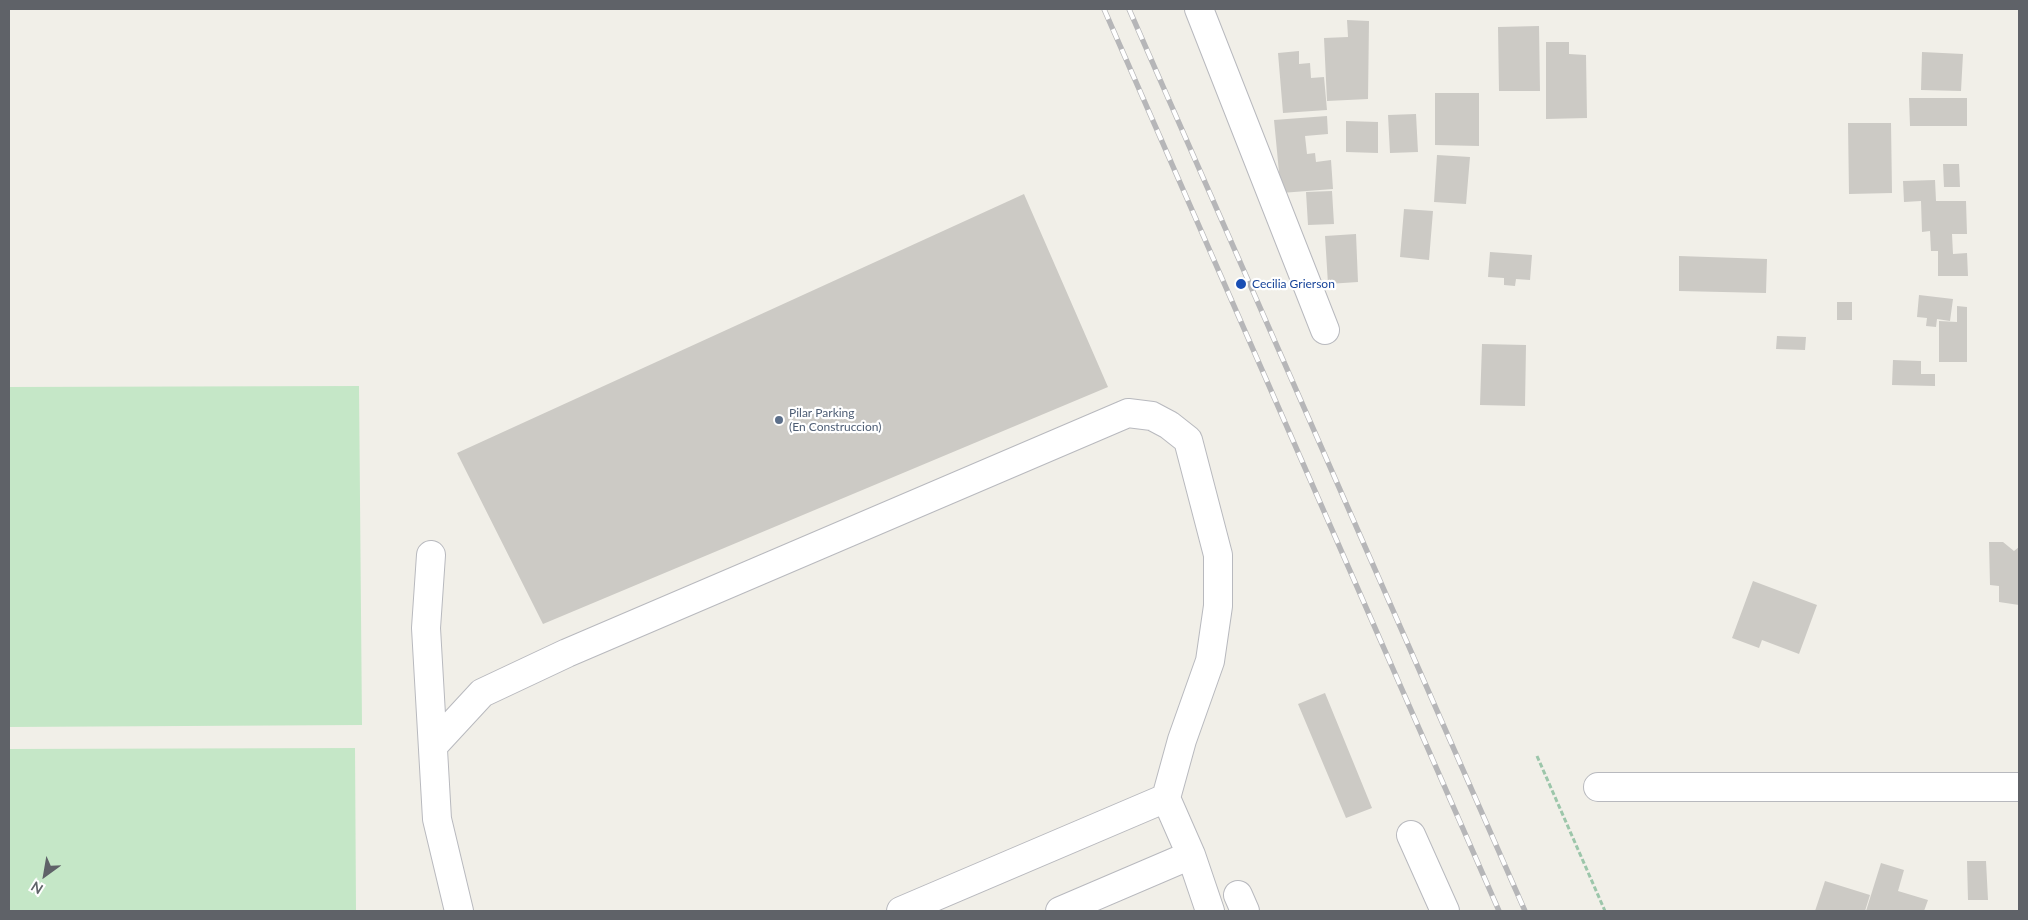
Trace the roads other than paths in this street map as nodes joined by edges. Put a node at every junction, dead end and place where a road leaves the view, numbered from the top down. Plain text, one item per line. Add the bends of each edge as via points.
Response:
1 (1198, 9) edge
2 (1325, 330) dead end
3 (430, 555) dead end
4 (433, 746) junction
5 (2019, 786) edge
6 (1598, 787) dead end
7 (1166, 798) junction
8 (1411, 835) dead end
9 (1191, 855) junction
10 (459, 911) edge
11 (901, 911) edge
12 (1060, 911) edge
13 (1210, 911) edge
14 (1445, 911) edge

1 - 2 street
3 - 4 street via 426,628
4 - 7 street via 482,693 567,652 1128,413 1152,416 1188,440 1218,556 1218,606 1210,661 1182,740
4 - 10 street via 437,819
5 - 6 street
7 - 9 street
7 - 11 street
8 - 14 street
9 - 12 street
9 - 13 street

